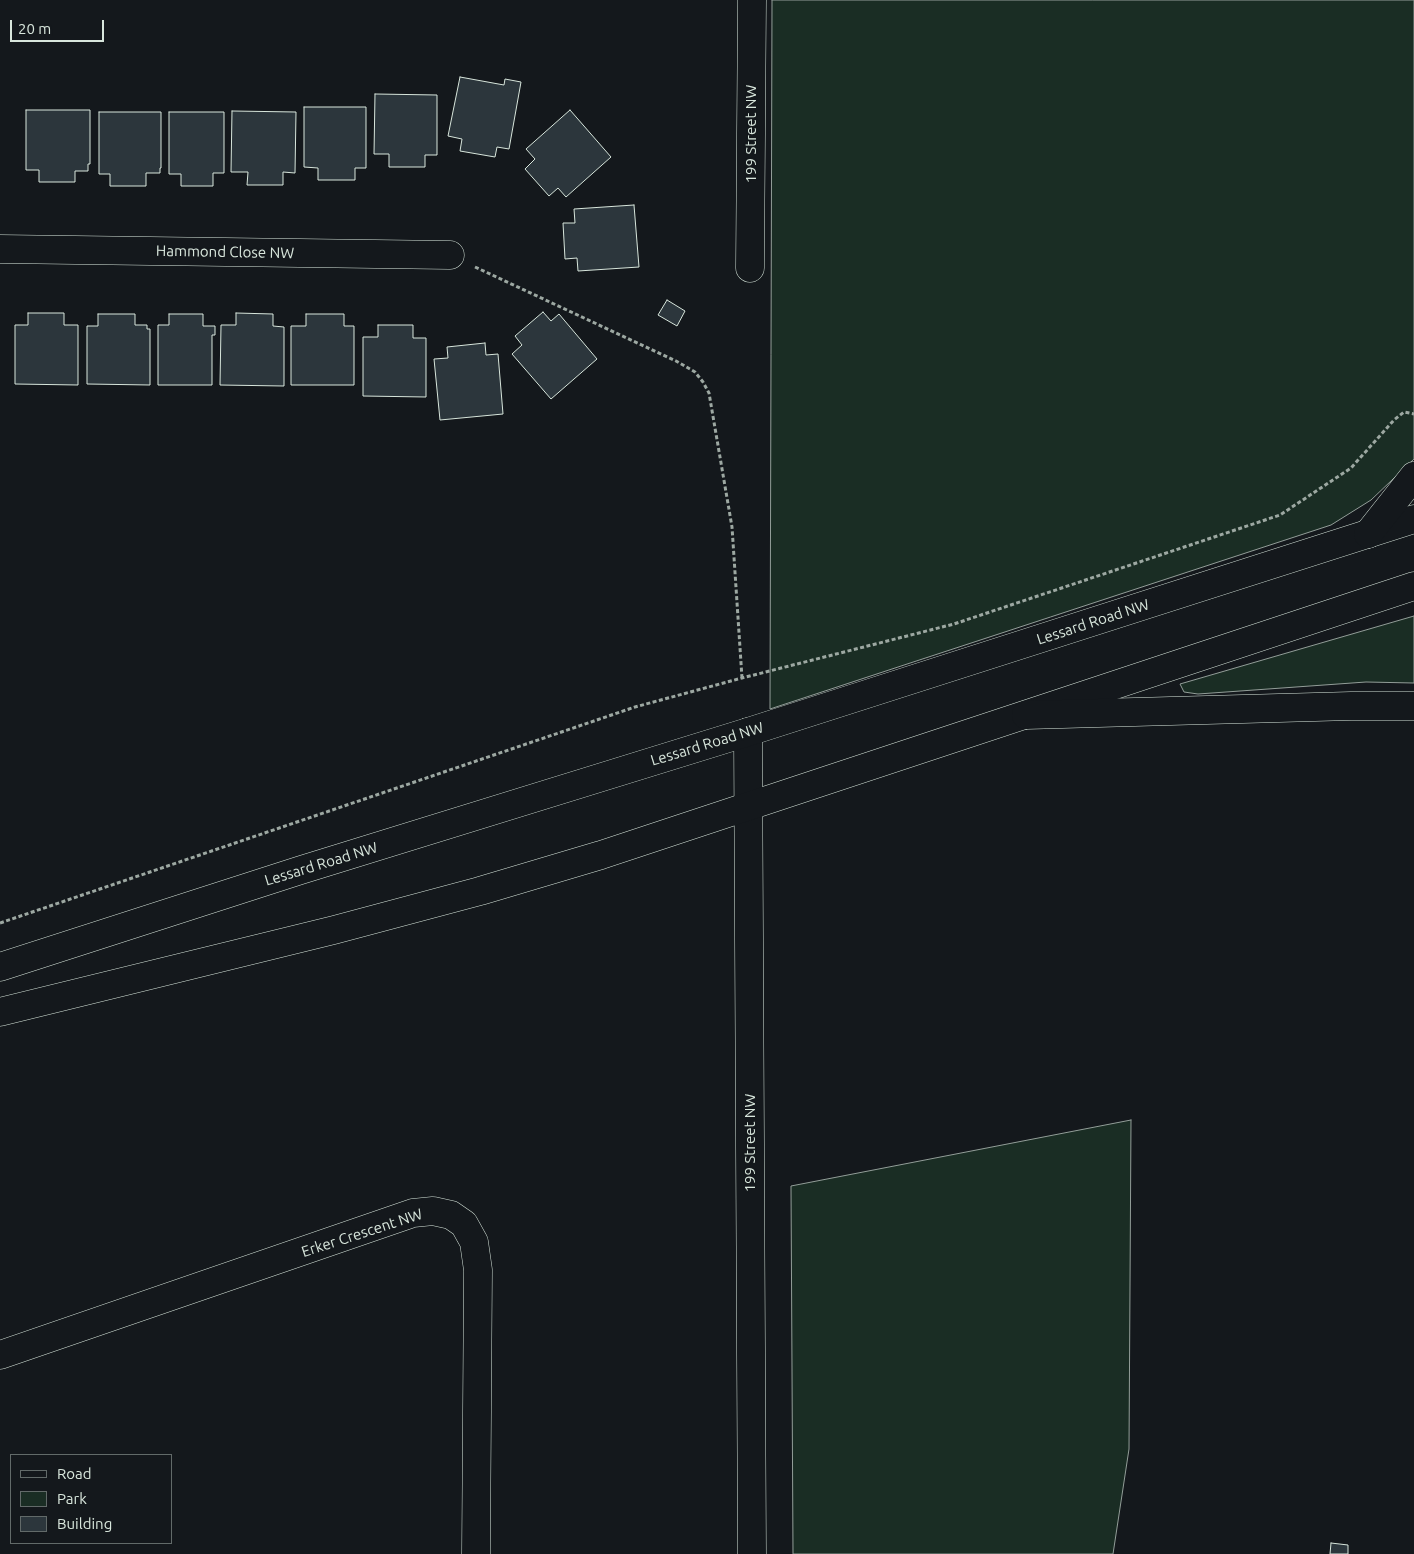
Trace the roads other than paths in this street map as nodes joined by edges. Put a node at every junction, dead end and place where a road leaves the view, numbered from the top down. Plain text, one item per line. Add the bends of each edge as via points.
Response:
1 (752, 0) edge
2 (0, 250) edge
3 (450, 255) road end
4 (750, 268) dead end
5 (1414, 476) edge
6 (1414, 519) edge
7 (1368, 534) junction
8 (1414, 586) edge
9 (1414, 706) edge
10 (1026, 715) junction
11 (748, 732) junction
12 (749, 806) junction
13 (0, 967) edge
14 (0, 1012) edge
15 (0, 1355) edge
16 (476, 1554) edge
17 (752, 1554) edge

1 - 4 main road, 199 Street NW
2 - 3 main road, Hammond Close NW
5 - 7 main road
6 - 7 main road, Lessard Road NW
7 - 11 main road, Lessard Road NW
8 - 10 main road
9 - 10 main road
10 - 12 main road
11 - 12 main road, 199 Street NW
11 - 13 main road, Lessard Road NW
12 - 14 main road via 480,891
12 - 17 main road, 199 Street NW
15 - 16 main road, Erker Crescent NW via 413,1214 433,1211 451,1215 464,1224 474,1242 478,1270

